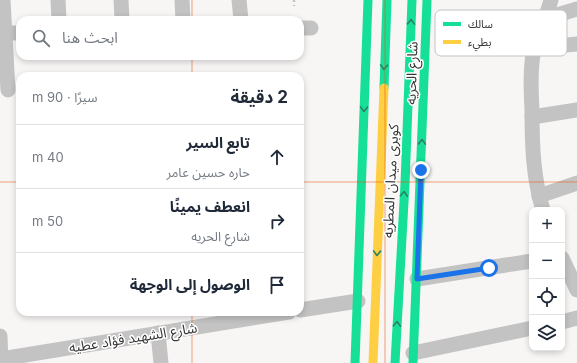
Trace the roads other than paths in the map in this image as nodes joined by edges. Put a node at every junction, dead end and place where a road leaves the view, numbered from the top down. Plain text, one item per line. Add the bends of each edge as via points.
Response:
1 (3, 0) edge
2 (58, 0) edge
3 (121, 0) edge
4 (182, 0) edge
5 (239, 0) edge
6 (368, 0) edge
7 (387, 0) edge
8 (412, 0) edge
9 (427, 0) edge
10 (551, 0) edge
11 (577, 9) edge
12 (547, 10) edge
13 (567, 12) edge
14 (59, 16) edge
15 (122, 16) edge
16 (183, 16) edge
17 (241, 16) edge
18 (5, 33) junction
19 (16, 33) edge
20 (577, 44) edge
21 (567, 45) edge
22 (533, 56) edge
23 (8, 90) dead end
24 (577, 110) edge
25 (532, 117) junction
26 (577, 183) edge
27 (541, 203) edge
28 (529, 261) edge
29 (568, 262) edge
30 (417, 279) junction
31 (577, 290) edge
32 (358, 301) junction
33 (304, 309) edge
34 (264, 316) edge
35 (577, 318) edge
36 (565, 321) edge
37 (529, 329) edge
38 (158, 333) junction
39 (0, 336) edge
40 (413, 358) edge
41 (1, 361) edge
42 (162, 363) edge
43 (354, 363) edge
44 (373, 363) edge
45 (395, 363) edge

1 - 18 street
2 - 14 street
3 - 15 street
4 - 16 street
5 - 17 street
6 -> 32 main road
7 -> 44 main road, كوبرى ميدان المطريه
45 -> 8 main road, كوبرى ميدان المطريه
30 -> 9 main road, شارع الحريه
10 - 12 street
11 - 13 street
18 - 19 street
18 - 23 street
20 - 21 street
22 - 25 street
24 - 25 street
25 - 27 street via 534,166
26 - 27 street
28 - 30 street
29 - 31 street
30 - 40 main road, شارع الحريه
32 - 33 street
32 - 43 main road
34 - 38 street, شارع الشهيد فؤاد عطيه
35 - 36 street
37 - 40 street
38 - 41 street, شارع الشهيد فؤاد عطيه
38 - 42 street
39 - 41 street

